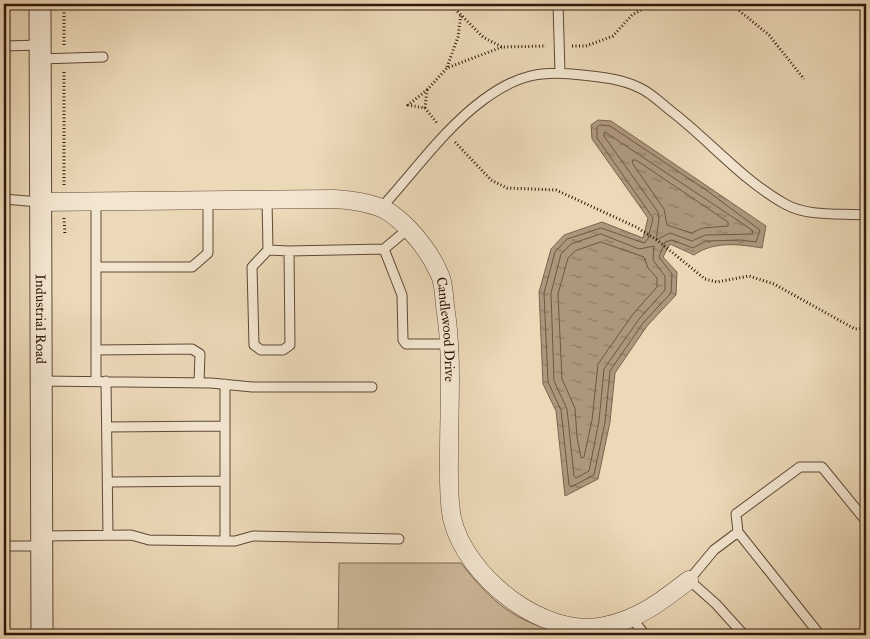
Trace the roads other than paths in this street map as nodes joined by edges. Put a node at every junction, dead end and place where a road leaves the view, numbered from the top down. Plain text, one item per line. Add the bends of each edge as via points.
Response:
1 (40, 4) edge
2 (558, 4) edge
3 (4, 46) edge
4 (40, 52) junction
5 (103, 57) dead end
6 (560, 72) junction
7 (4, 199) edge
8 (208, 200) junction
9 (267, 200) junction
10 (96, 201) junction
11 (39, 202) junction
12 (382, 207) junction
13 (866, 215) edge
14 (408, 229) junction
15 (384, 249) junction
16 (268, 250) junction
17 (289, 251) junction
18 (96, 267) junction
19 (449, 344) junction
20 (96, 350) junction
21 (40, 381) junction
22 (101, 381) junction
23 (199, 383) junction
24 (225, 384) junction
25 (372, 387) dead end
26 (225, 426) junction
27 (107, 427) junction
28 (225, 481) junction
29 (108, 482) junction
30 (866, 521) edge
31 (738, 532) junction
32 (108, 535) junction
33 (399, 539) dead end
34 (41, 541) junction
35 (225, 541) junction
36 (4, 546) edge
37 (689, 580) junction
38 (631, 617) junction
39 (42, 635) edge
40 (645, 635) edge
41 (744, 635) edge
42 (820, 635) edge

1 - 4 street, Industrial Road
2 - 6 lane
3 - 4 lane
4 - 5 lane via 64,58
4 - 11 street, Industrial Road
6 - 12 lane via 538,73 507,85 482,101 447,134
6 - 13 lane via 615,79 642,88 738,170 786,204 808,212
7 - 11 lane
8 - 9 street, Candlewood Drive
8 - 10 street, Candlewood Drive
8 - 18 lane via 208,253 192,267
9 - 12 street, Candlewood Drive via 335,199
9 - 16 lane
10 - 11 street, Candlewood Drive
10 - 18 lane
11 - 21 street, Industrial Road
12 - 14 street, Candlewood Drive
14 - 15 lane
14 - 19 street, Candlewood Drive via 420,241 440,274
15 - 17 lane
15 - 19 lane via 402,295 403,340 406,344
16 - 17 lane
16 - 17 lane via 252,267 254,345 261,350 283,350 290,345
18 - 20 lane
19 - 38 street, Candlewood Drive via 452,519 466,551 506,595 535,615 570,626 603,627
20 - 22 lane
20 - 23 lane via 192,349 200,354
21 - 22 lane
21 - 34 street, Industrial Road
22 - 23 lane
22 - 27 lane
23 - 24 lane
24 - 25 lane
24 - 26 lane
26 - 27 lane
26 - 28 lane
27 - 29 lane
28 - 29 lane
28 - 35 lane
29 - 32 lane
30 - 31 lane via 822,467 800,467 736,514
31 - 37 lane via 714,550
31 - 42 lane
32 - 34 lane
32 - 35 lane via 131,535 149,540
33 - 35 lane via 253,536
34 - 36 lane
34 - 39 street, Industrial Road
37 - 38 street, Candlewood Drive via 648,611
37 - 41 lane
38 - 40 lane

